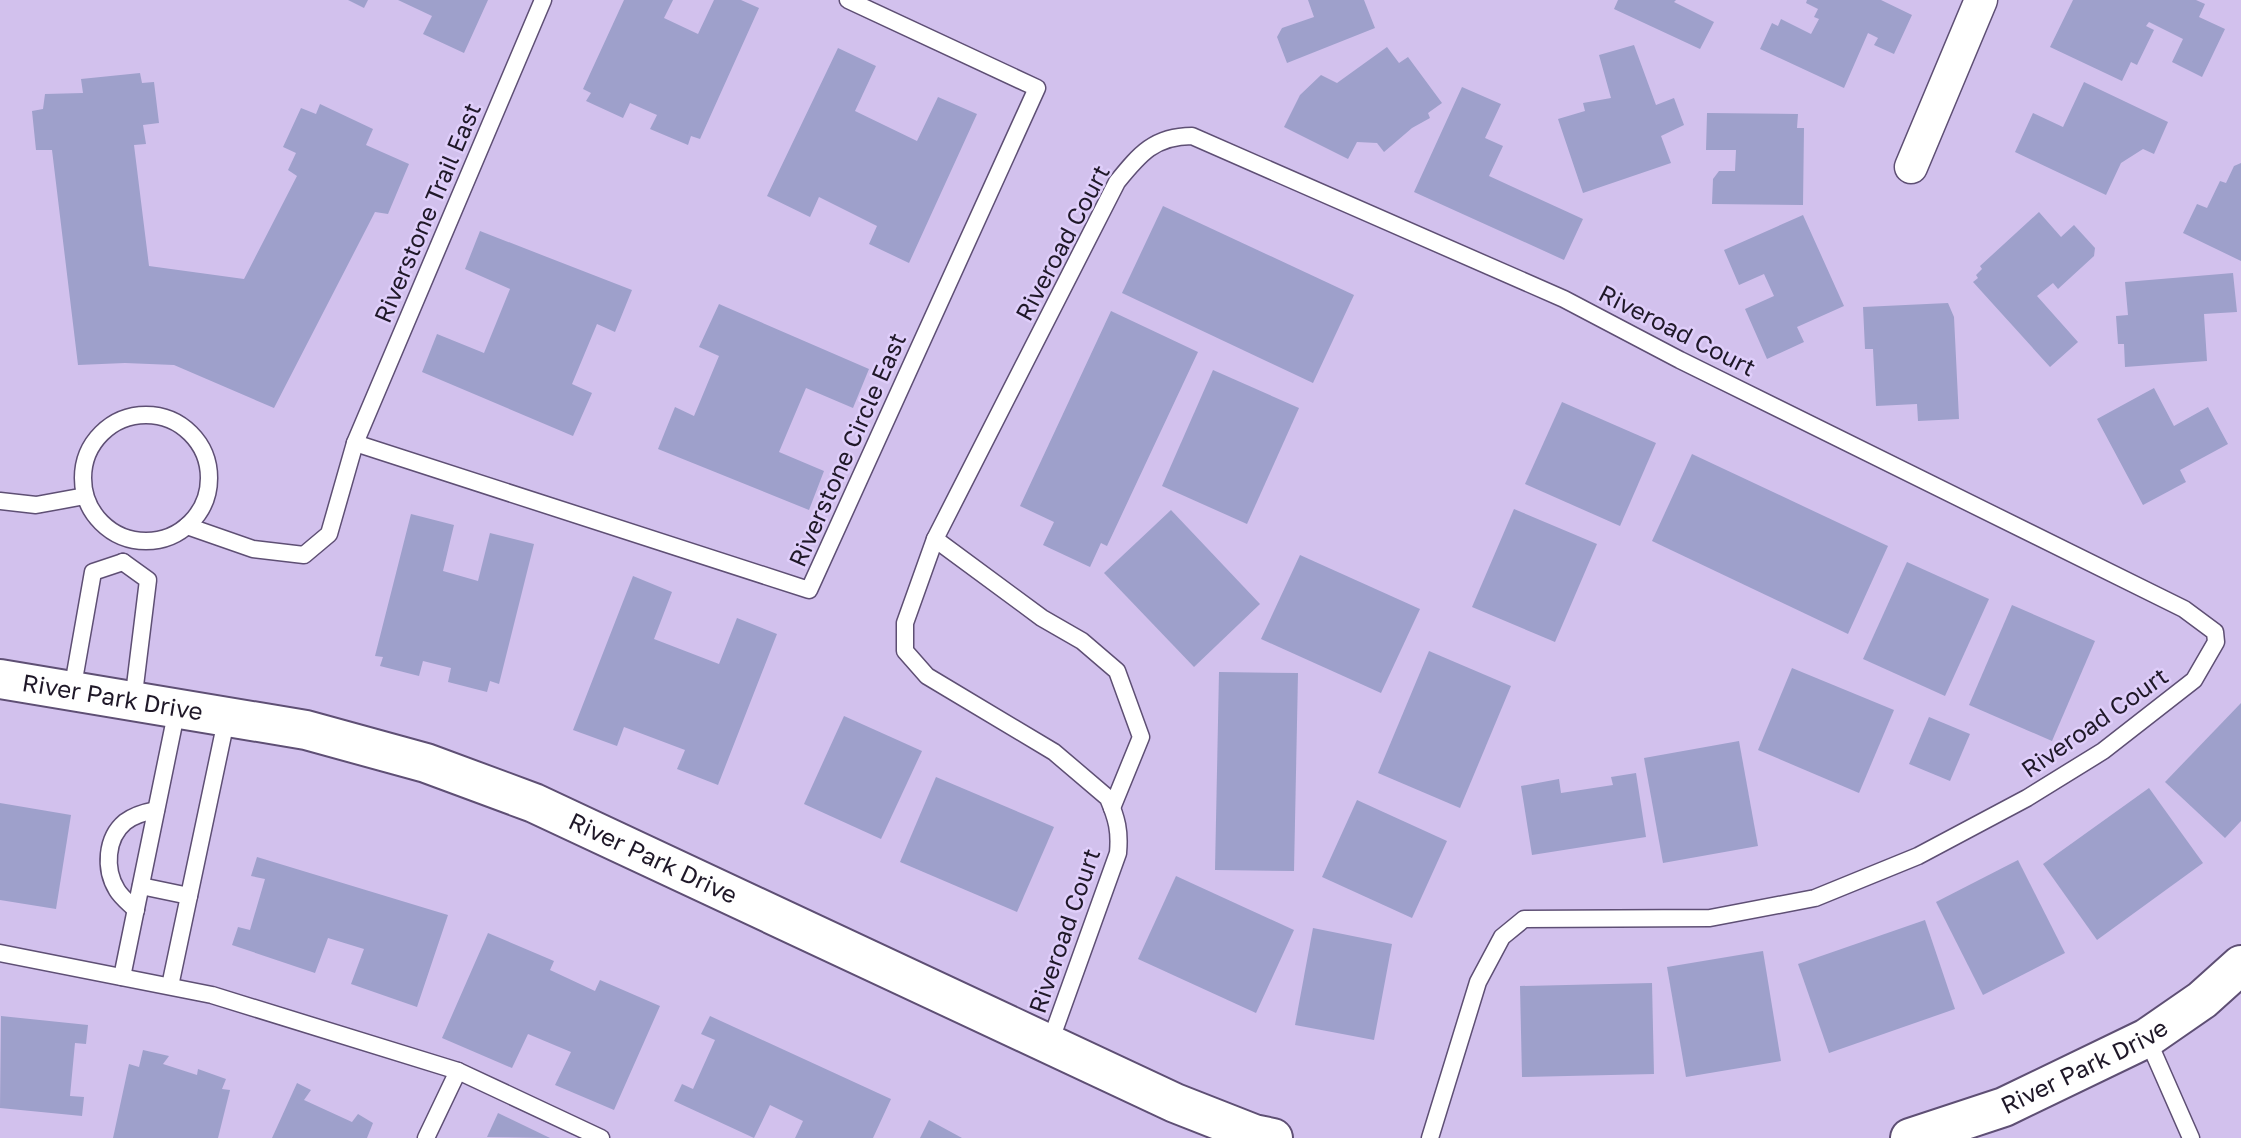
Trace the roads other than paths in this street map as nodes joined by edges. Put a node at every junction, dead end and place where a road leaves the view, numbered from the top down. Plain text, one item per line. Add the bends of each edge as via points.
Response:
1 (543, 0) edge
2 (848, 0) edge
3 (1981, 0) edge
4 (1911, 167) dead end
5 (355, 443) junction
6 (85, 496) junction
7 (0, 501) edge
8 (187, 526) junction
9 (126, 539) junction
10 (935, 539) junction
11 (122, 562) junction
12 (0, 679) edge
13 (72, 692) junction
14 (133, 702) junction
15 (177, 709) junction
16 (227, 716) junction
17 (1112, 808) junction
18 (156, 810) junction
19 (141, 886) junction
20 (189, 895) junction
21 (136, 910) junction
22 (0, 953) edge
23 (2241, 965) edge
24 (122, 977) junction
25 (170, 986) junction
26 (2147, 1038) junction
27 (1049, 1045) junction
28 (458, 1071) junction
29 (1260, 1137) edge
30 (426, 1138) edge
31 (601, 1138) edge
32 (1430, 1138) edge
33 (1910, 1138) edge
34 (2191, 1138) edge

1 - 5 lane, Riverstone Trail East
2 - 5 lane, Riverstone Circle East via 1037,88 809,590
3 - 4 street
5 - 8 lane via 328,534 304,555 253,550
6 - 7 lane via 36,505
6 - 8 lane via 82,476 86,457 110,426 128,417 169,419 188,431 209,468 201,510
6 - 9 lane via 107,528
8 - 9 lane via 147,542
9 - 11 lane
10 - 17 lane via 1042,618 1082,641 1117,671 1141,737
10 - 17 lane, Riveroad Court via 905,623 905,651 927,676 1054,752 1108,798
10 - 32 lane, Riveroad Court via 1117,182 1142,152 1173,136 1192,136 1564,299 2184,609 2215,632 2216,642 2194,680 2103,751 1919,856 1815,898 1710,918 1524,919 1502,937 1478,982
11 - 13 lane via 93,572
11 - 14 lane via 148,580
12 - 13 street, River Park Drive
13 - 14 street, River Park Drive
14 - 15 street, River Park Drive
15 - 16 street, River Park Drive
15 - 18 lane
16 - 20 lane
16 - 27 street, River Park Drive via 306,730 413,760 534,803
17 - 27 lane, Riveroad Court via 1120,832 1118,853
18 - 19 lane
18 - 21 lane via 125,822 110,848 111,877 117,891
19 - 20 lane
19 - 21 lane
20 - 25 lane
21 - 24 lane
22 - 24 lane
23 - 26 street, River Park Drive via 2202,1000
24 - 25 lane
25 - 28 lane
26 - 33 street, River Park Drive via 2004,1107
26 - 34 lane
27 - 29 street, River Park Drive
28 - 30 lane
28 - 31 lane

